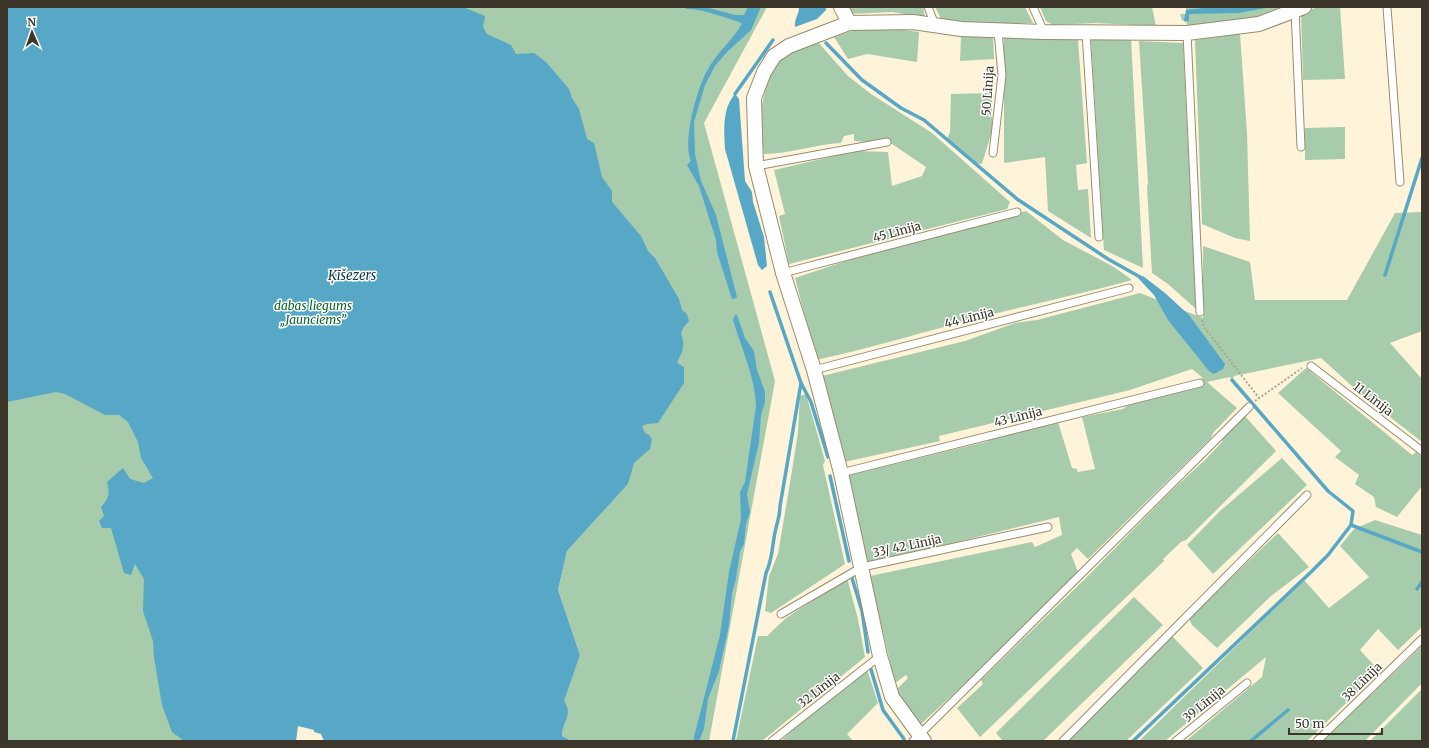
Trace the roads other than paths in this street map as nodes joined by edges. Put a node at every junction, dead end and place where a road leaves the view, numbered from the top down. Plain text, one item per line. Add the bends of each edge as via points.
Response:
1 (841, 7) edge
2 (928, 7) edge
3 (1033, 7) edge
4 (1387, 7) edge
5 (1300, 9) edge
6 (849, 22) junction
7 (935, 24) junction
8 (998, 31) junction
9 (1044, 32) junction
10 (1086, 32) junction
11 (1187, 33) junction
12 (887, 142) dead end
13 (1301, 147) dead end
14 (993, 152) dead end
15 (756, 166) junction
16 (1400, 182) dead end
17 (1017, 212) dead end
18 (1099, 236) dead end
19 (783, 273) junction
20 (1130, 288) dead end
21 (1200, 312) road end
22 (1311, 366) road end
23 (814, 370) junction
24 (1200, 383) dead end
25 (1249, 407) dead end
26 (1422, 451) edge
27 (841, 473) junction
28 (1307, 495) dead end
29 (1048, 527) dead end
30 (862, 567) junction
31 (781, 614) dead end
32 (1422, 639) edge
33 (880, 656) junction
34 (1247, 683) dead end
35 (919, 739) edge
36 (772, 741) edge
37 (1063, 741) edge
38 (1176, 741) edge
39 (1317, 741) edge

1 - 6 street
2 - 7 lane
3 - 9 lane
4 - 16 lane
5 - 11 street via 1259,24
5 - 13 lane
6 - 7 street
6 - 15 street via 789,46 774,56 764,72 754,98
7 - 8 street via 961,29
8 - 9 street
8 - 14 lane, 50 Līnija via 1002,75
9 - 10 street
10 - 11 street
10 - 18 lane
11 - 21 lane
12 - 15 lane
15 - 19 street
17 - 19 lane, 45 Līnija
19 - 23 street
20 - 23 lane, 44 Līnija
22 - 26 lane, 11 Līnija
23 - 27 street
24 - 27 lane, 43 Līnija
25 - 35 lane
27 - 30 street
28 - 37 lane
29 - 30 lane, 33/ 42 Līnija
30 - 31 lane, 33/ 42 Līnija
30 - 33 street
32 - 39 lane, 38 Līnija
33 - 35 street via 892,696
33 - 36 lane, 32 Līnija
34 - 38 lane, 39 Līnija

